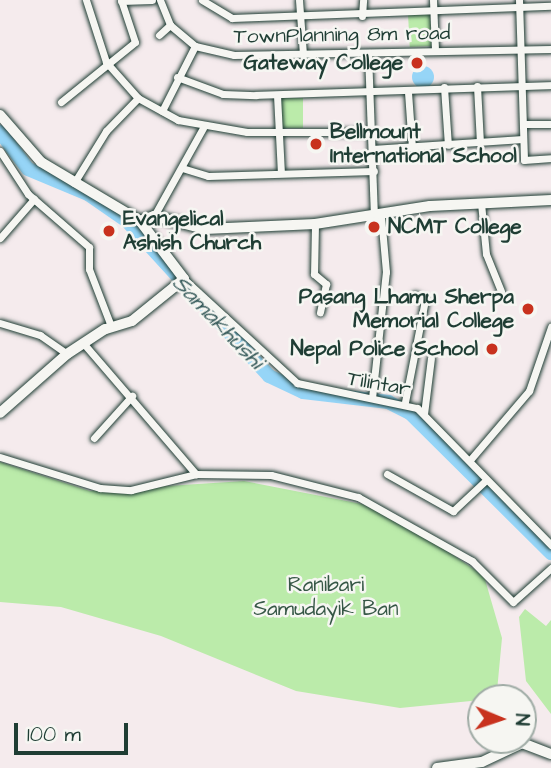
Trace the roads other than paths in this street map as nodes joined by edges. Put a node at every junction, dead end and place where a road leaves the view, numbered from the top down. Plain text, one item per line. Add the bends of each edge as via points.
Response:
1 (86, 0) edge
2 (152, 0) edge
3 (160, 0) edge
4 (202, 0) edge
5 (299, 0) edge
6 (363, 0) edge
7 (433, 0) edge
8 (121, 1) edge
9 (519, 4) edge
10 (551, 6) edge
11 (433, 9) junction
12 (298, 15) junction
13 (362, 16) junction
14 (170, 25) junction
15 (159, 35) dead end
16 (195, 46) junction
17 (551, 49) edge
18 (435, 50) junction
19 (523, 51) junction
20 (368, 53) junction
21 (303, 55) junction
22 (106, 62) junction
23 (177, 78) junction
24 (551, 85) edge
25 (477, 86) junction
26 (523, 86) junction
27 (444, 88) junction
28 (408, 92) junction
29 (370, 93) junction
30 (277, 94) junction
31 (138, 98) junction
32 (61, 102) dead end
33 (162, 111) junction
34 (0, 115) edge
35 (523, 124) junction
36 (551, 124) edge
37 (203, 128) junction
38 (278, 130) junction
39 (371, 132) junction
40 (523, 139) junction
41 (480, 143) junction
42 (448, 145) junction
43 (412, 148) junction
44 (372, 149) junction
45 (0, 151) edge
46 (551, 158) edge
47 (183, 168) junction
48 (373, 171) junction
49 (281, 173) junction
50 (74, 183) junction
51 (34, 199) junction
52 (551, 200) edge
53 (481, 203) junction
54 (154, 216) junction
55 (378, 217) junction
56 (140, 222) junction
57 (315, 224) junction
58 (0, 238) edge
59 (184, 279) junction
60 (501, 291) dead end
61 (415, 295) dead end
62 (320, 312) dead end
63 (0, 323) edge
64 (111, 326) junction
65 (551, 327) edge
66 (84, 344) junction
67 (67, 354) junction
68 (431, 358) dead end
69 (132, 396) junction
70 (372, 398) junction
71 (405, 402) junction
72 (0, 413) edge
73 (424, 414) junction
74 (94, 438) dead end
75 (0, 457) edge
76 (470, 460) junction
77 (196, 474) junction
78 (387, 474) dead end
79 (484, 482) junction
80 (551, 545) edge
81 (551, 568) edge
82 (551, 754) edge
83 (437, 768) edge

1 - 22 street
2 - 8 street
3 - 14 street, TownPlanning 8m road
4 - 12 street via 232,18
5 - 12 street
6 - 13 street
7 - 11 street
8 - 22 street via 135,42
9 - 10 street
9 - 11 street
9 - 19 street
11 - 13 street
11 - 18 street
12 - 13 street
12 - 21 street
14 - 15 street
14 - 16 street, TownPlanning 8m road
16 - 21 street, TownPlanning 8m road via 234,55
16 - 23 street
17 - 19 street, TownPlanning 8m road
18 - 19 street, TownPlanning 8m road
18 - 20 street, TownPlanning 8m road
19 - 26 street
20 - 21 street, TownPlanning 8m road
20 - 29 street
22 - 31 street
22 - 32 street
23 - 30 street via 223,94
23 - 33 street
24 - 26 street
25 - 26 street
25 - 27 street
25 - 41 street
26 - 35 street
27 - 28 street
27 - 42 street
28 - 29 street
28 - 43 street
29 - 30 street
29 - 39 street
30 - 38 street
31 - 33 street
31 - 50 street via 106,131
33 - 37 street
34 - 50 street via 41,162
35 - 36 street
35 - 40 street
37 - 38 street
37 - 47 street
38 - 39 street
38 - 49 street
39 - 44 street
40 - 41 street
40 - 46 street via 524,160
41 - 42 street
42 - 43 street
43 - 44 street
44 - 48 street
45 - 51 street
47 - 49 street via 208,176
47 - 54 street
48 - 49 street
48 - 55 street
50 - 56 street
51 - 58 street
51 - 64 street via 89,247 89,269
52 - 53 street
53 - 55 street
53 - 60 street via 486,254
54 - 56 street
54 - 57 street via 205,229
55 - 57 street
55 - 70 street via 386,272
56 - 59 street
57 - 62 street via 314,274 326,284
59 - 64 street via 132,321
59 - 70 street, Tilintar via 297,383
61 - 71 street via 425,300
63 - 67 street via 40,335
64 - 66 street
65 - 76 street via 529,391
66 - 67 street
66 - 69 street
67 - 72 street
68 - 73 street
69 - 74 street
69 - 77 street
70 - 71 street, Tilintar
71 - 73 street, Tilintar
73 - 76 street, Tilintar
75 - 77 street via 100,488 131,490
76 - 79 street, Tilintar
77 - 81 street via 271,475 358,497 472,561 513,601
78 - 79 street via 453,512
79 - 80 street, Tilintar
82 - 83 street via 522,743 482,762

